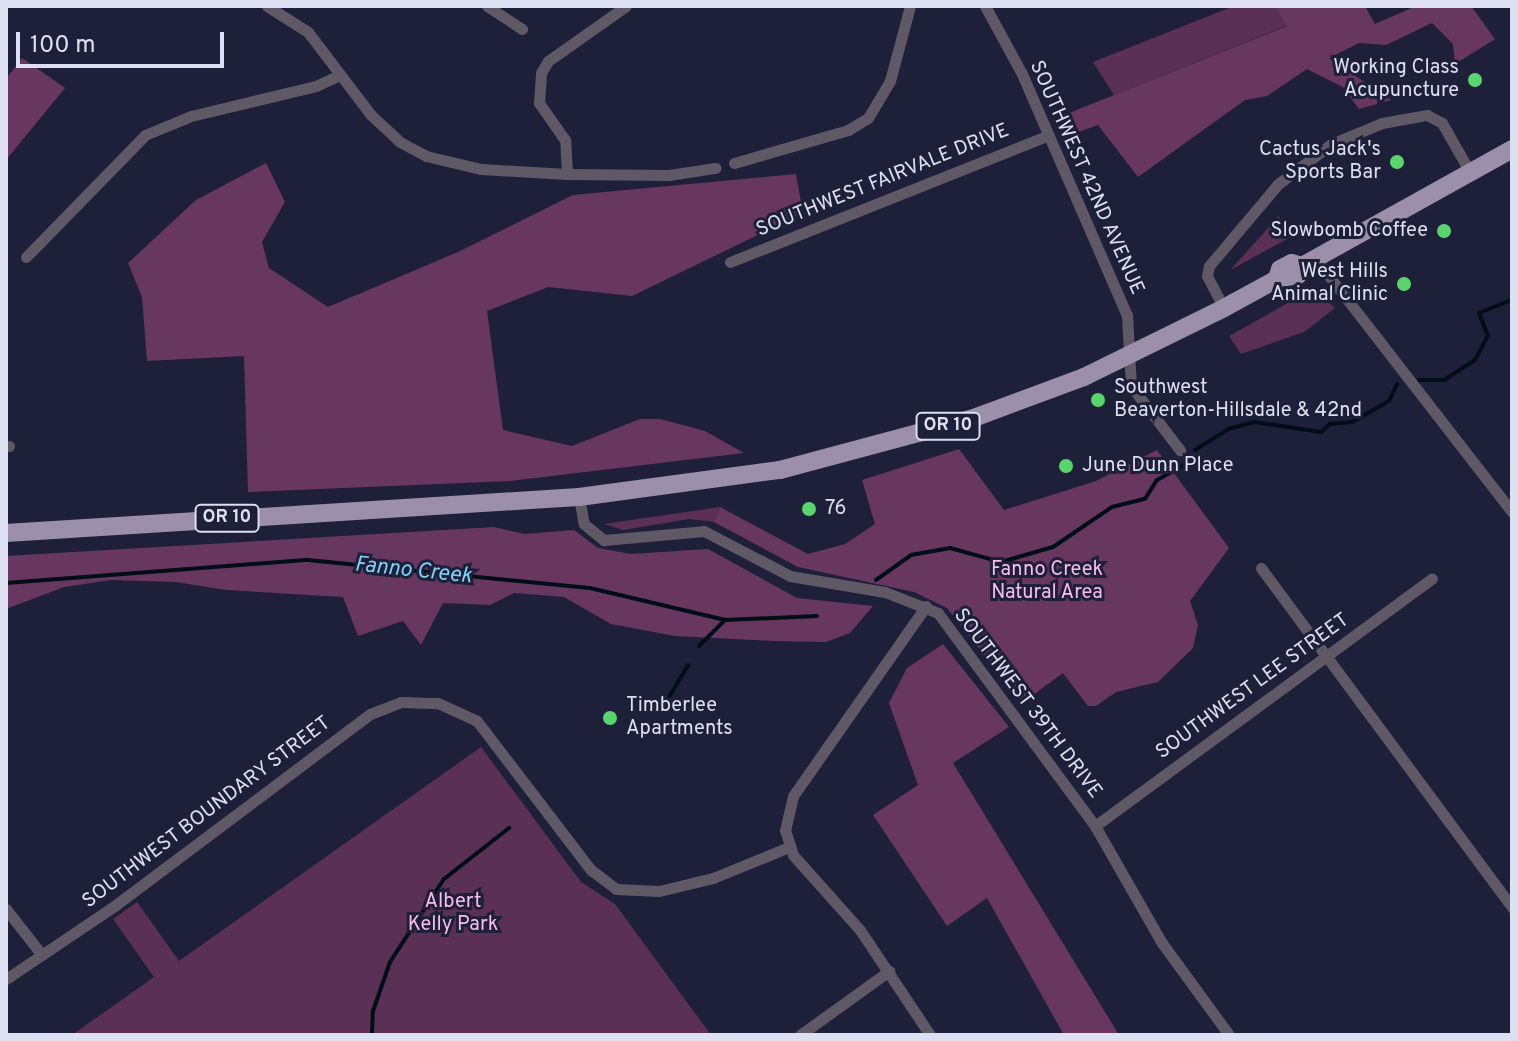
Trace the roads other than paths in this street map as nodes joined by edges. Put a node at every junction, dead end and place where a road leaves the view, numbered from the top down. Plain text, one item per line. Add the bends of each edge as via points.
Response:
1 (267, 6) edge
2 (487, 6) edge
3 (626, 6) edge
4 (910, 6) edge
5 (985, 6) edge
6 (522, 29) dead end
7 (340, 75) junction
8 (1049, 135) junction
9 (1512, 149) edge
10 (734, 163) dead end
11 (715, 168) dead end
12 (1470, 172) junction
13 (567, 174) junction
14 (26, 257) dead end
15 (730, 262) dead end
16 (1308, 262) junction
17 (1224, 308) junction
18 (1130, 357) junction
19 (1180, 450) dead end
20 (579, 497) junction
21 (1512, 512) edge
22 (6, 533) edge
23 (1261, 568) dead end
24 (1432, 578) dead end
25 (926, 606) junction
26 (1326, 656) junction
27 (1095, 826) junction
28 (789, 847) junction
29 (1511, 903) edge
30 (6, 909) edge
31 (42, 955) junction
32 (889, 971) junction
33 (6, 979) edge
34 (800, 1035) edge
35 (930, 1035) edge
36 (1229, 1035) edge

1 - 7 street via 308,32
2 - 6 street
3 - 13 street via 548,61 539,81 539,103 565,140
4 - 10 street via 890,81 868,118 808,143
5 - 8 street, SOUTHWEST 42ND AVENUE
7 - 13 street via 390,134 426,156 481,169
7 - 14 street via 316,86 191,116 145,135
8 - 15 street, SOUTHWEST FAIRVALE DRIVE
8 - 18 street, SOUTHWEST 42ND AVENUE via 1127,315
9 - 12 main road, OR 10
11 - 13 street via 669,175
12 - 16 main road, OR 10
12 - 17 street via 1442,123 1427,115 1382,123 1331,144 1278,184 1209,266 1207,276
16 - 17 main road, OR 10 via 1280,269 1277,279
16 - 21 street
17 - 18 main road, OR 10
18 - 19 street, SOUTHWEST 42ND AVENUE via 1133,391
18 - 20 main road, OR 10 via 985,414 838,456 719,482
20 - 22 main road, OR 10
20 - 25 street, SOUTHWEST 39TH DRIVE via 584,524 604,540 704,531 790,576 885,592
23 - 26 street
24 - 26 street, SOUTHWEST LEE STREET
25 - 27 street, SOUTHWEST 39TH DRIVE via 958,637
25 - 28 street via 793,796 785,821
26 - 27 street, SOUTHWEST LEE STREET
26 - 29 street
27 - 36 street, SOUTHWEST 39TH DRIVE via 1162,943
28 - 31 street, SOUTHWEST BOUNDARY STREET via 713,878 659,891 616,889 591,870 494,738 459,708 401,702 370,714
28 - 32 street
30 - 31 street
31 - 33 street, SOUTHWEST BOUNDARY STREET
32 - 34 street
32 - 35 street

